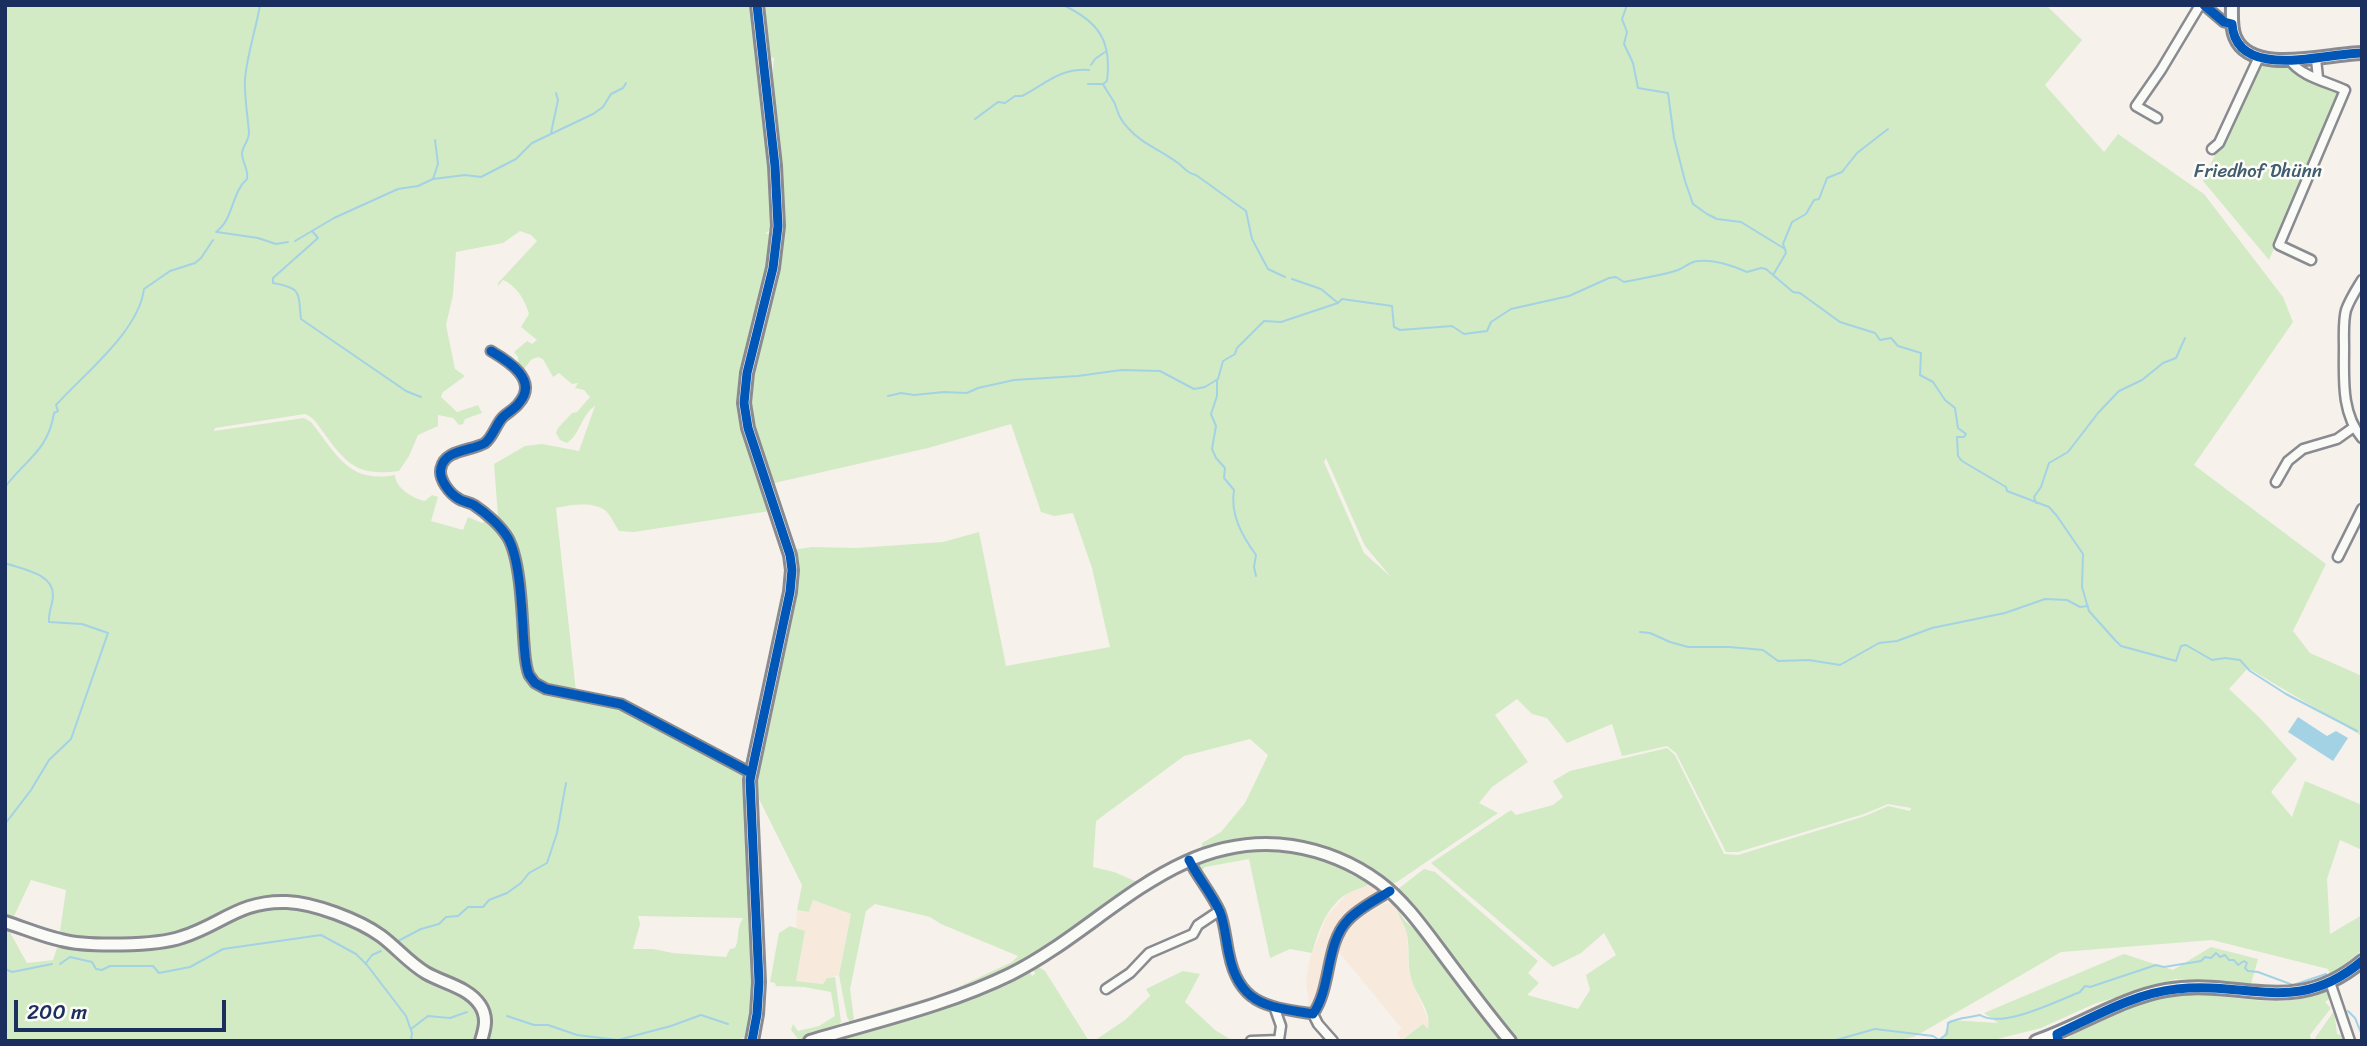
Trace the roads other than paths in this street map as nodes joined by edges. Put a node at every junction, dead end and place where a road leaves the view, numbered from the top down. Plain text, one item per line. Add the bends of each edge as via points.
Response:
1 (757, 5) edge
2 (2202, 5) edge
3 (2232, 5) edge
4 (2232, 24) junction
5 (2362, 53) edge
6 (2259, 57) junction
7 (2316, 59) junction
8 (2290, 60) junction
9 (2318, 78) junction
10 (2157, 118) dead end
11 (2213, 149) dead end
12 (2311, 260) dead end
13 (2362, 280) edge
14 (491, 351) dead end
15 (2354, 427) junction
16 (2362, 438) edge
17 (2276, 482) dead end
18 (2362, 509) edge
19 (2338, 557) dead end
20 (751, 773) junction
21 (1189, 860) junction
22 (1390, 891) junction
23 (1219, 911) junction
24 (5, 922) edge
25 (2362, 961) edge
26 (2330, 982) junction
27 (1107, 989) dead end
28 (1275, 1009) junction
29 (1312, 1014) junction
30 (2057, 1037) edge
31 (481, 1041) edge
32 (752, 1041) edge
33 (810, 1041) edge
34 (1251, 1041) edge
35 (1333, 1041) edge
36 (1510, 1041) edge
37 (2036, 1041) edge
38 (2350, 1041) edge

1 - 20 main road via 778,226 744,403 792,570
2 - 4 street
2 - 10 street via 2136,106
3 - 4 main road
4 - 6 main road via 2240,46
5 - 7 main road
6 - 8 main road
6 - 11 street
7 - 8 main road
7 - 9 street
8 - 9 street
9 - 12 street via 2345,89 2278,245
13 - 15 street via 2345,317 2344,391
14 - 20 street via 520,373 523,398 500,420 488,440 445,461 441,475 459,499 489,517 511,543 529,675 546,689 621,704
15 - 16 street
15 - 17 street via 2337,439 2303,449 2288,461
18 - 19 street
20 - 32 main road via 759,982
21 - 22 main road via 1244,845 1301,848 1360,869
21 - 23 street
21 - 33 main road via 1009,975 961,995
22 - 29 street via 1357,912 1342,928
22 - 36 main road
23 - 27 street via 1193,934 1149,953
23 - 28 street via 1238,982 1250,997
24 - 31 main road via 73,943 153,942 184,937 260,904 302,904 370,928 418,968 470,995 484,1015
25 - 26 main road
26 - 30 main road via 2288,994 2204,988 2163,991
26 - 38 street
28 - 29 street
28 - 34 street via 1281,1026 1279,1040
29 - 35 street
30 - 37 main road

